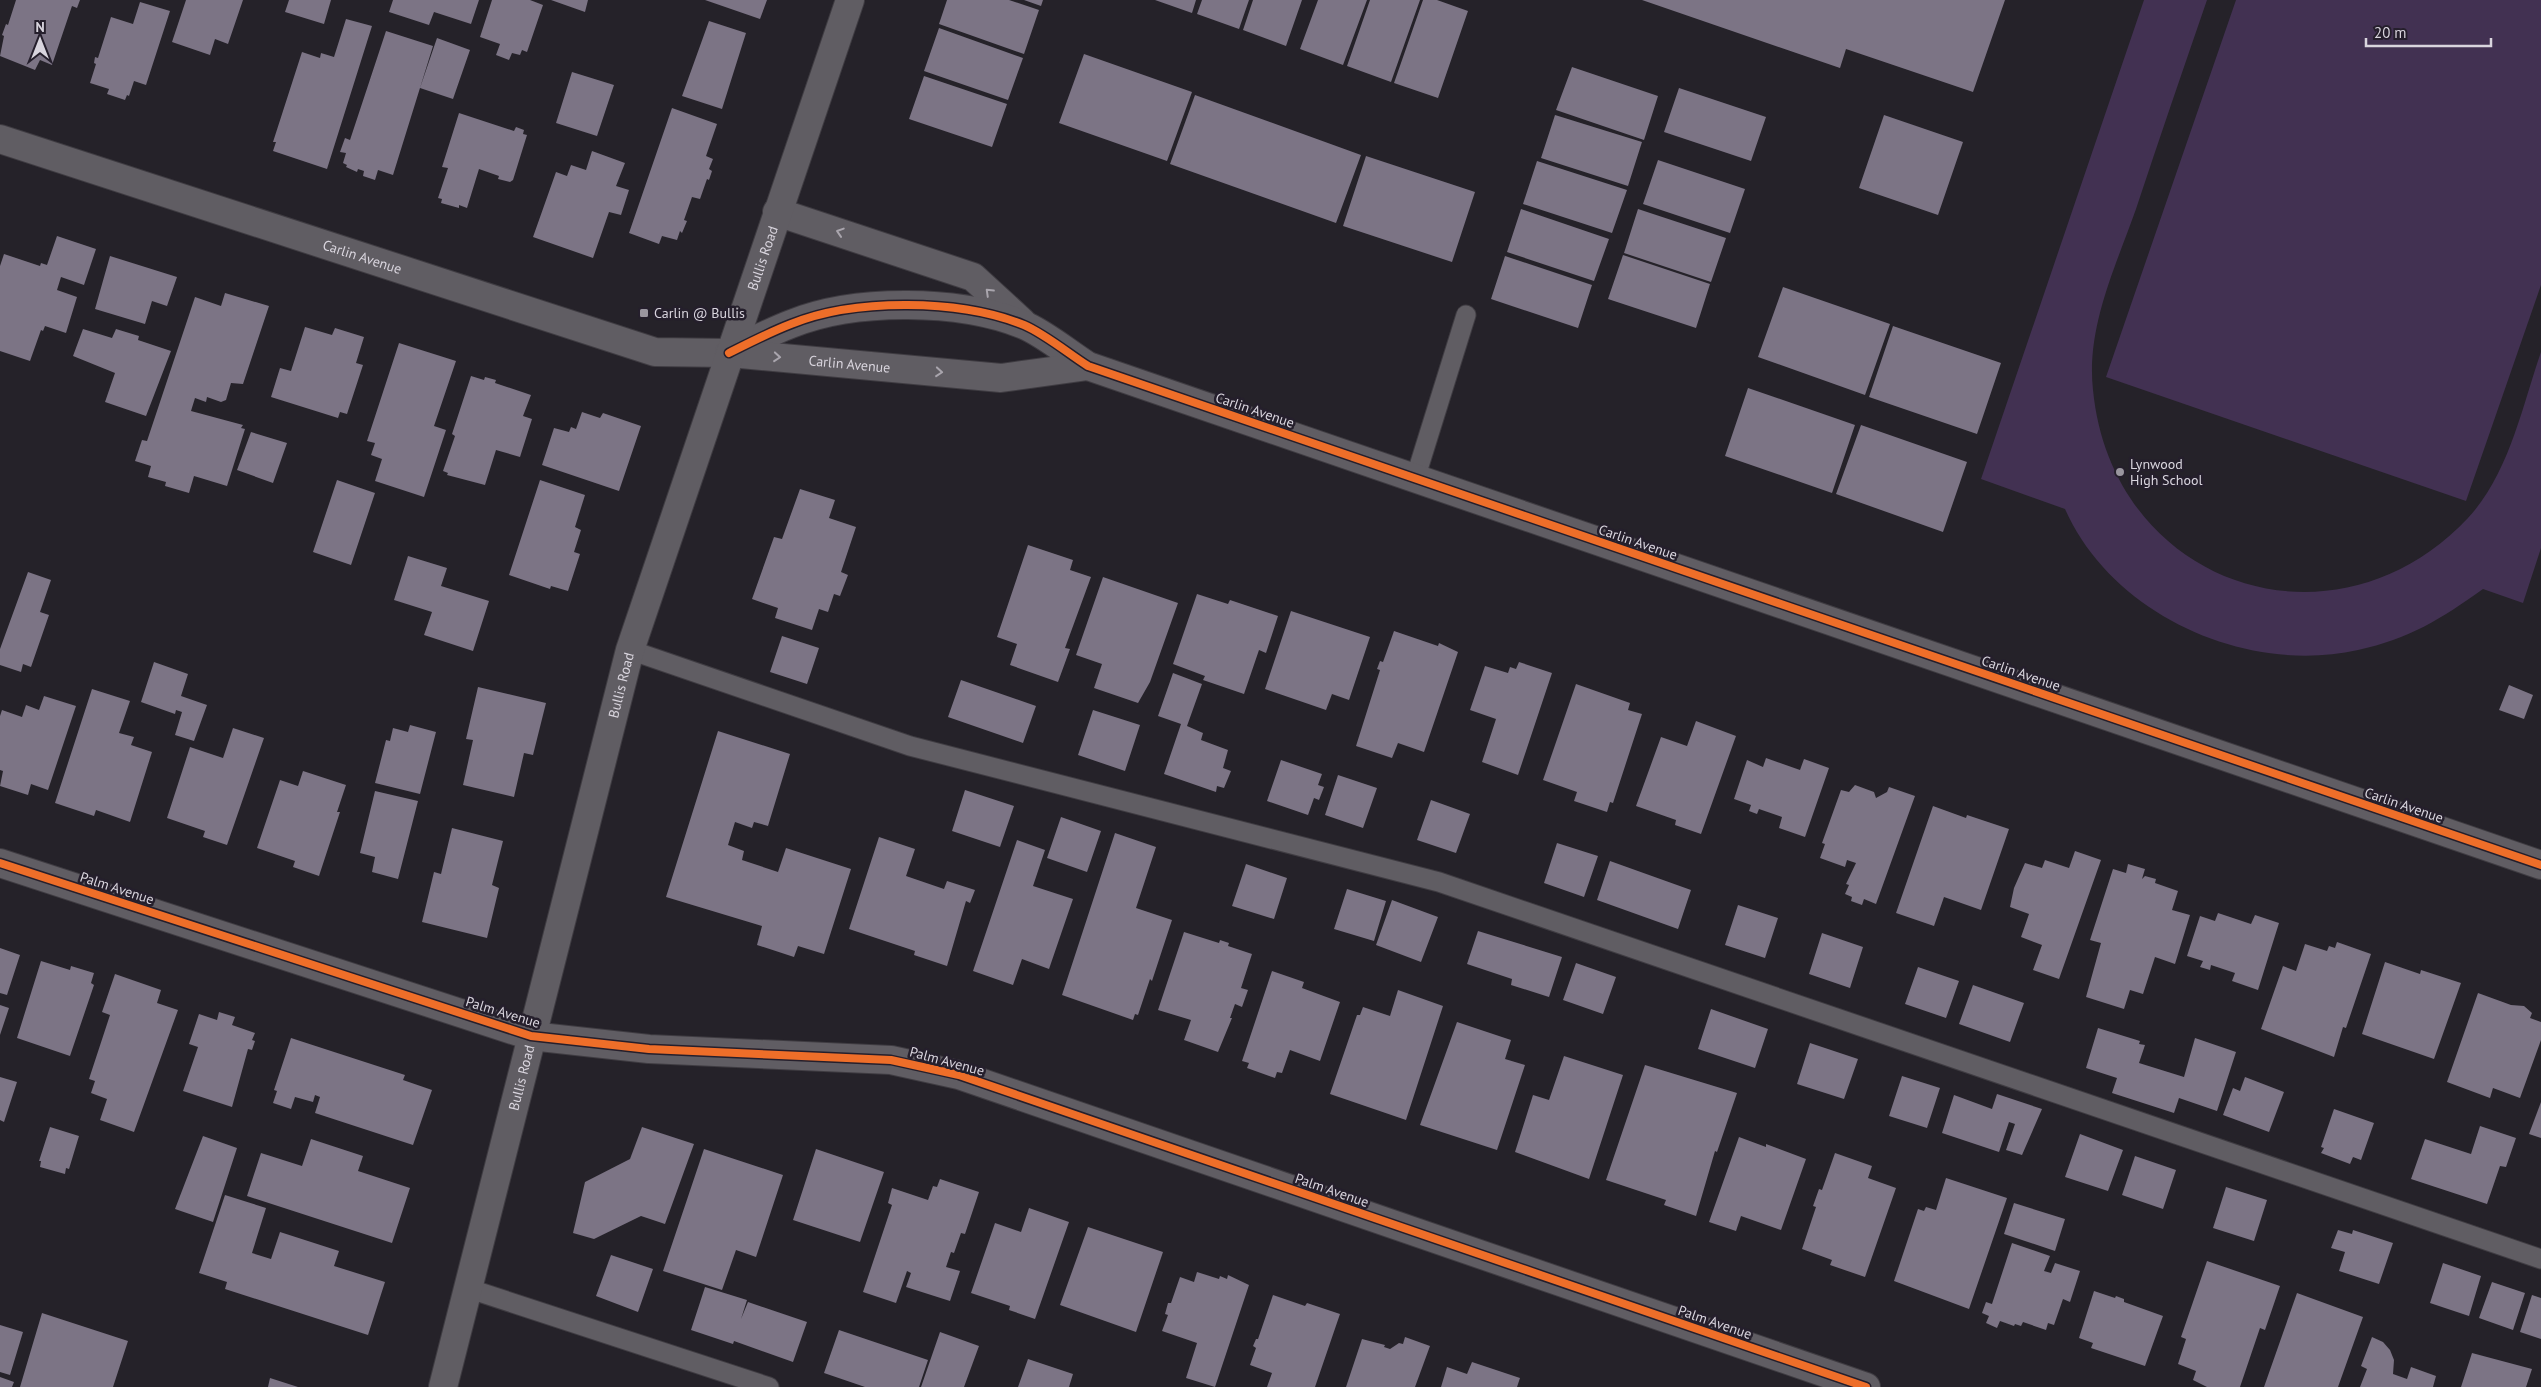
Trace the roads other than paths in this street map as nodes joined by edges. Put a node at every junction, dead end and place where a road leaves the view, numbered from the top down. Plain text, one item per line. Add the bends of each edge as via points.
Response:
1 (850, 0) edge
2 (0, 139) edge
3 (777, 212) junction
4 (1466, 316) dead end
5 (1024, 325) junction
6 (729, 353) junction
7 (1088, 366) junction
8 (1415, 479) junction
9 (630, 650) junction
10 (0, 863) edge
11 (2541, 865) edge
12 (531, 1036) junction
13 (2541, 1259) edge
14 (468, 1288) junction
15 (443, 1387) edge
16 (769, 1387) edge
17 (1866, 1387) edge

1 - 3 street, Bullis Road
2 - 6 street, Carlin Avenue via 655,352
5 -> 3 street via 973,276
3 - 6 street, Bullis Road
4 - 8 lane
5 - 6 street, Carlin Avenue via 920,304 848,308 792,323
5 - 7 street, Carlin Avenue
6 -> 7 street, Carlin Avenue via 1001,378
6 - 9 street, Bullis Road
7 - 8 street, Carlin Avenue
8 - 11 street, Carlin Avenue
9 - 12 street, Bullis Road
9 - 13 lane via 910,746 1439,882
10 - 12 street, Palm Avenue
12 - 14 street, Bullis Road
12 - 17 street, Palm Avenue via 649,1049 891,1060 959,1074
14 - 15 street, Bullis Road
14 - 16 lane

